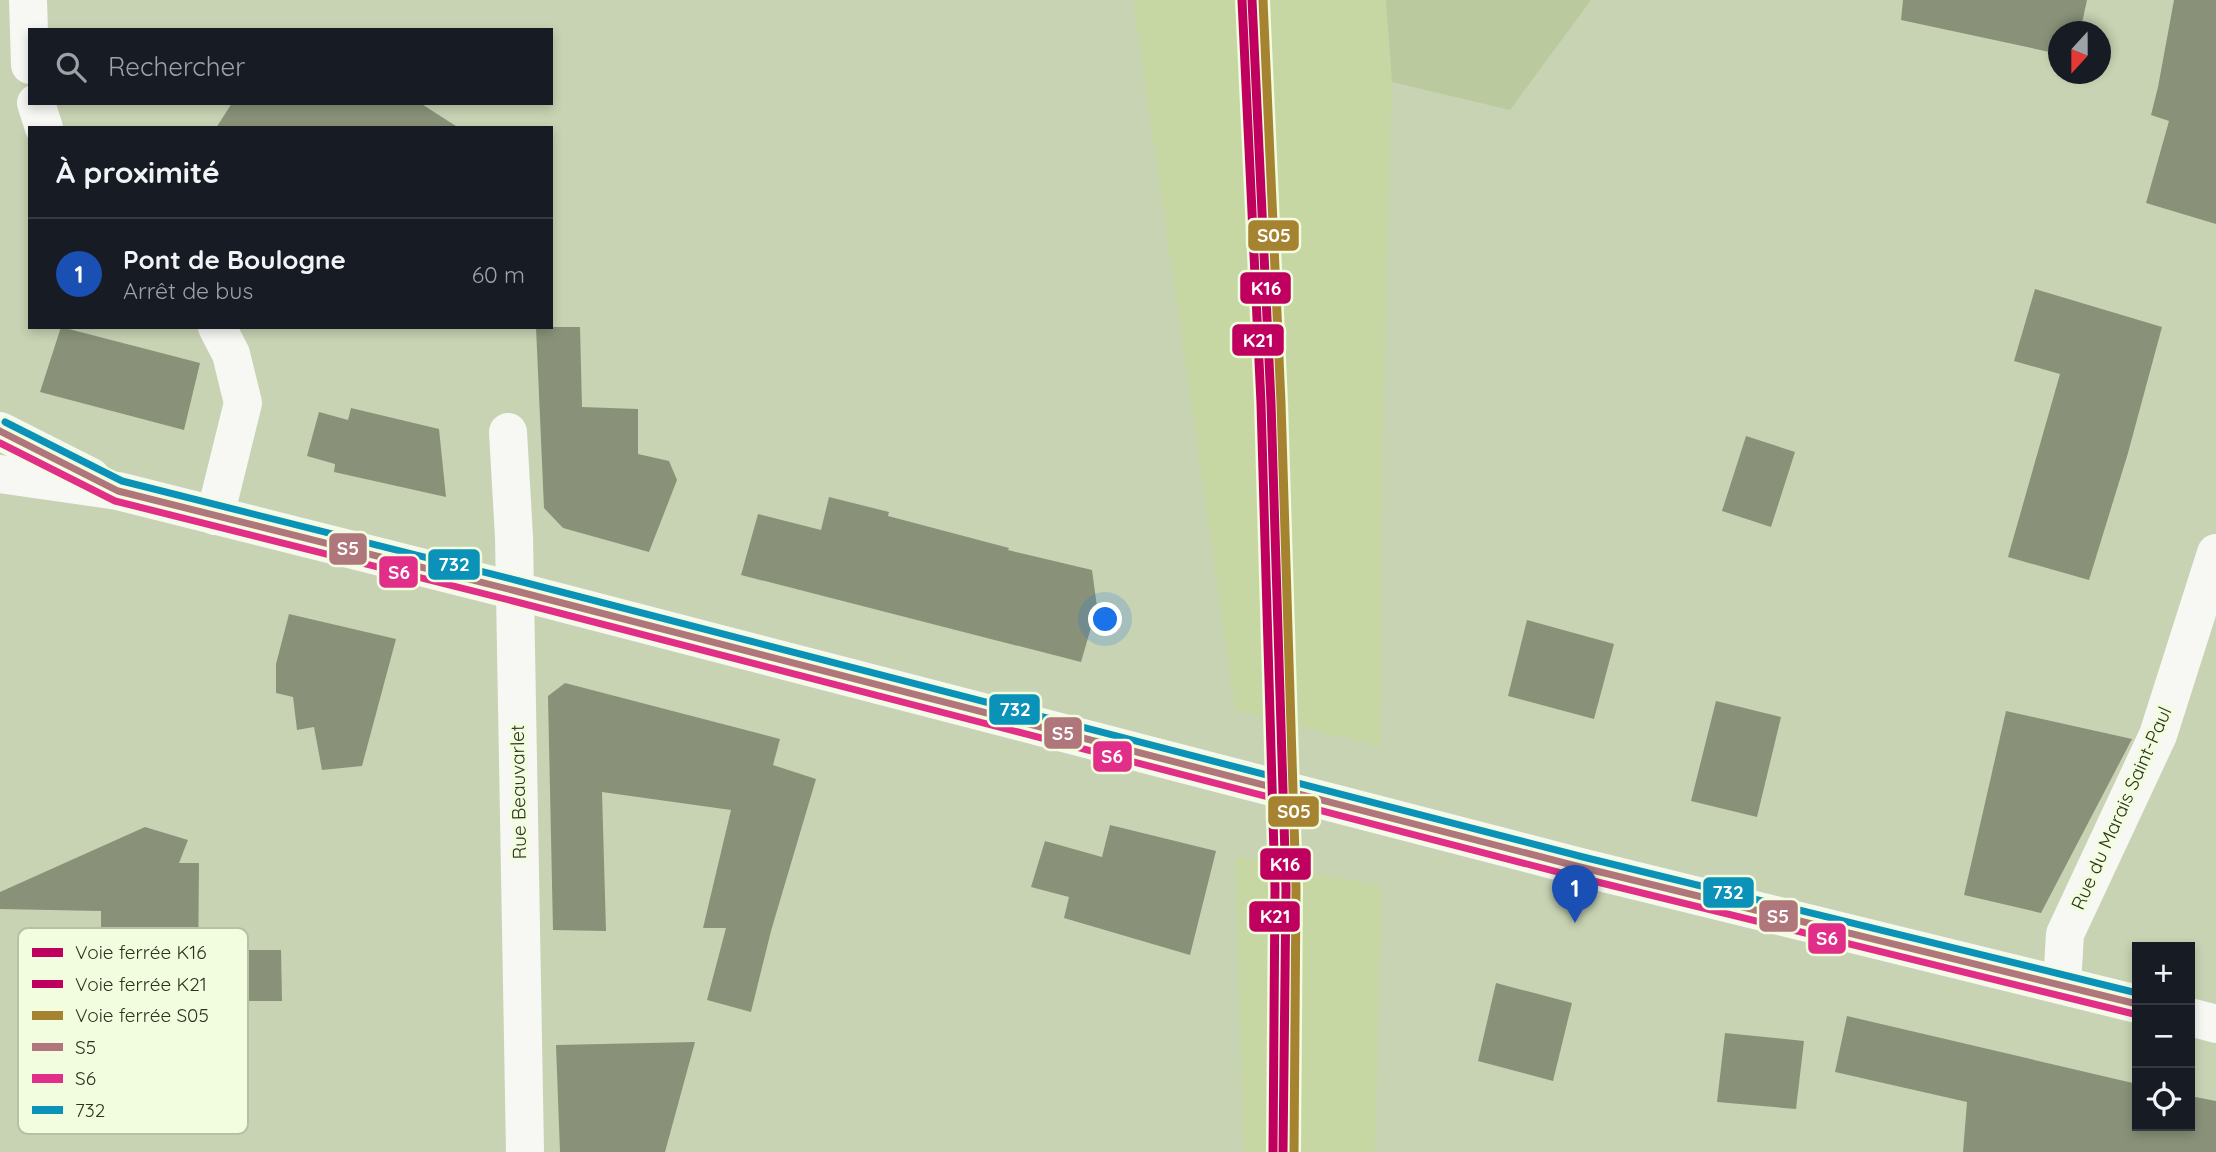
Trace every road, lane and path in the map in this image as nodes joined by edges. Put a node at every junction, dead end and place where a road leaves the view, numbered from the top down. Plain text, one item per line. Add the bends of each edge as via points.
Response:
1 (28, 0) edge
2 (29, 28) edge
3 (37, 105) edge
4 (43, 126) edge
5 (218, 329) edge
6 (0, 431) edge
7 (508, 432) dead end
8 (0, 474) edge
9 (118, 491) junction
10 (215, 516) junction
11 (2216, 553) edge
12 (516, 591) junction
13 (2062, 985) junction
14 (2132, 1003) edge
15 (2195, 1018) edge
16 (2216, 1024) edge
17 (525, 1152) edge

1 - 2 main road
3 - 4 main road
5 - 10 main road via 231,354 243,403
6 - 9 main road
7 - 12 main road, Rue Beauvarlet
8 - 9 main road
9 - 10 main road
10 - 12 main road
11 - 13 main road, Rue du Marais Saint-Paul via 2158,735 2065,934
12 - 13 main road via 1580,867
12 - 17 main road, Rue Beauvarlet
13 - 14 main road
15 - 16 main road

